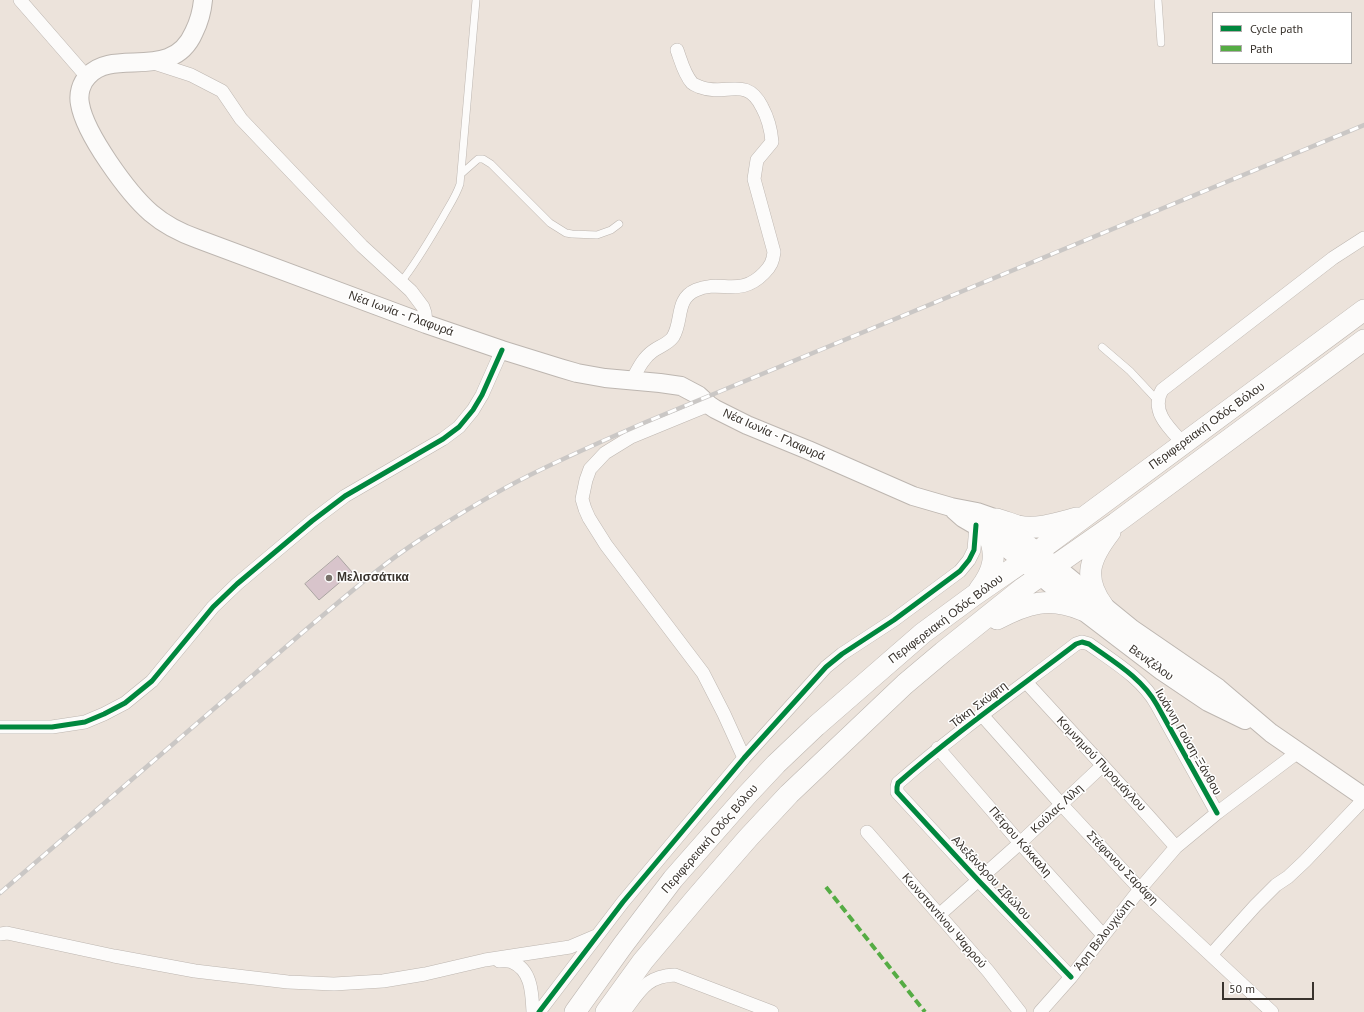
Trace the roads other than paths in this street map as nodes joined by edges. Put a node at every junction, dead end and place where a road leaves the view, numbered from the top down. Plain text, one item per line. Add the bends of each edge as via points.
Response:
1 (20, 0) edge
2 (203, 0) edge
3 (476, 0) edge
4 (1158, 0) edge
5 (1161, 43) dead end
6 (677, 50) dead end
7 (149, 61) junction
8 (87, 77) junction
9 (461, 174) junction
10 (619, 224) dead end
11 (1364, 238) edge
12 (401, 282) junction
13 (1364, 310) edge
14 (426, 324) junction
15 (1364, 340) edge
16 (1102, 347) dead end
17 (502, 350) junction
18 (632, 380) junction
19 (1158, 401) junction
20 (709, 405) junction
21 (1183, 443) junction
22 (1087, 515) junction
23 (1116, 523) junction
24 (987, 525) junction
25 (1030, 557) junction
26 (1048, 571) junction
27 (976, 594) junction
28 (1103, 606) junction
29 (1082, 610) junction
30 (958, 640) junction
31 (1082, 642) joint
32 (1026, 682) junction
33 (981, 714) junction
34 (0, 727) edge
35 (1271, 733) junction
36 (938, 748) junction
37 (1298, 752) junction
38 (744, 758) junction
39 (1102, 766) junction
40 (897, 792) joint
41 (1364, 798) edge
42 (1061, 804) junction
43 (1217, 813) junction
44 (867, 832) dead end
45 (1020, 843) junction
46 (1176, 847) junction
47 (978, 880) junction
48 (1140, 889) junction
49 (938, 915) junction
50 (0, 934) edge
51 (1103, 934) junction
52 (599, 935) junction
53 (1211, 955) junction
54 (485, 960) junction
55 (1071, 977) junction
56 (533, 1012) edge
57 (540, 1012) edge
58 (575, 1012) edge
59 (606, 1012) edge
60 (624, 1012) edge
61 (772, 1012) edge
62 (1020, 1012) edge
63 (1040, 1012) edge
64 (1272, 1012) edge

1 - 8 street
2 - 7 main road via 198,22 183,49 172,57
3 - 9 lane
4 - 5 lane
6 - 18 street via 685,72 694,85 707,90 748,90 758,98 768,118 772,142 756,160 754,179 774,252 773,261 759,279 751,284 742,287 703,287 686,297 673,336 644,360
7 - 8 main road via 101,67
7 - 12 street via 191,75 222,91 241,119 362,246
8 - 14 main road, Νέα Ιωνία - Γλαφυρά via 80,98 87,124 105,157 127,188 159,220 188,235
9 - 10 lane via 478,159 491,164 550,223 566,233 596,235
9 - 12 lane via 458,191
11 - 19 street via 1333,258 1168,385 1162,390
12 - 14 street via 423,307
13 - 21 main road, Περιφερειακή Οδός Βόλου
14 - 17 main road, Νέα Ιωνία - Γλαφυρά
15 - 23 main road, Περιφερειακή Οδός Βόλου
16 - 19 lane via 1130,371
17 - 18 main road, Νέα Ιωνία - Γλαφυρά via 577,373
17 - 34 street via 482,395 459,427 345,496 312,522 213,607 152,681 125,703 85,722 52,727
18 - 20 main road, Νέα Ιωνία - Γλαφυρά via 681,386 698,395
19 - 21 street via 1160,414
20 - 24 main road, Νέα Ιωνία - Γλαφυρά via 747,426 913,496 977,512
20 - 38 street via 631,437 605,453 590,469 582,499 589,518 610,550 703,672
21 - 22 main road, Περιφερειακή Οδός Βόλου
22 - 24 main road via 1035,527
22 - 25 main road, Περιφερειακή Οδός Βόλου
23 - 26 main road, Περιφερειακή Οδός Βόλου
23 - 28 main road via 1096,551 1091,568 1092,587
24 - 25 main road, Νέα Ιωνία - Γλαφυρά
24 - 27 main road via 993,546 993,562
24 - 38 street via 969,560 960,570 894,620 835,659
25 - 26 main road, Νέα Ιωνία - Γλαφυρά
25 - 27 main road, Περιφερειακή Οδός Βόλου
26 - 28 main road, Βενιζέλου
26 - 29 main road, Βενιζέλου
26 - 30 main road, Περιφερειακή Οδός Βόλου
27 - 58 main road, Περιφερειακή Οδός Βόλου via 891,660 776,764 673,879
28 - 35 main road, Βενιζέλου via 1138,634 1218,688
29 - 30 main road via 1057,603 1037,603 1010,612
29 - 35 main road, Βενιζέλου via 1162,671 1208,702
30 - 59 main road, Περιφερειακή Οδός Βόλου via 905,684 789,794 643,961
31 - 32 street, Τάκη Σκύφτη
31 - 43 street, Ιωάννη Γούση-Ξάνθου via 1089,644 1148,691
32 - 33 street, Τάκη Σκύφτη
32 - 39 street, Κομνημού Πυρομάγλου
33 - 36 street, Τάκη Σκύφτη
33 - 42 street, Στέφανου Σαράφη
35 - 37 main road, Βενιζέλου
36 - 40 street, Τάκη Σκύφτη via 898,783
36 - 45 street, Πέτρου Κόκκαλη
37 - 41 main road, Βενιζέλου
37 - 43 street, Άρη Βελουχιώτη
38 - 52 street via 623,902
39 - 42 street, Κούλας Λίλη
39 - 46 street, Κομνημού Πυρομάγλου
40 - 47 street, Αλεξάνδρου Σβώλου
41 - 53 street via 1305,861 1255,906
42 - 45 street, Κούλας Λίλη
42 - 48 street, Στέφανου Σαράφη
43 - 46 street, Άρη Βελουχιώτη
44 - 49 street, Κωνσταντίνου Ψαρρού
45 - 47 street, Κούλας Λίλη
45 - 51 street, Πέτρου Κόκκαλη
46 - 48 street, Άρη Βελουχιώτη
47 - 49 street, Κούλας Λίλη
47 - 55 street, Αλεξάνδρου Σβώλου
48 - 51 street, Άρη Βελουχιώτη
48 - 53 street, Στέφανου Σαράφη
49 - 62 street, Κωνσταντίνου Ψαρρού via 988,971
50 - 54 street via 7,933 195,971 288,982 334,984 383,981
51 - 55 street, Άρη Βελουχιώτη
52 - 54 street via 570,947
52 - 57 street
53 - 64 street, Στέφανου Σαράφη
54 - 56 street via 511,961 521,968 528,978 532,991
55 - 63 street, Άρη Βελουχιώτη
60 - 61 street via 645,985 664,975 684,978

